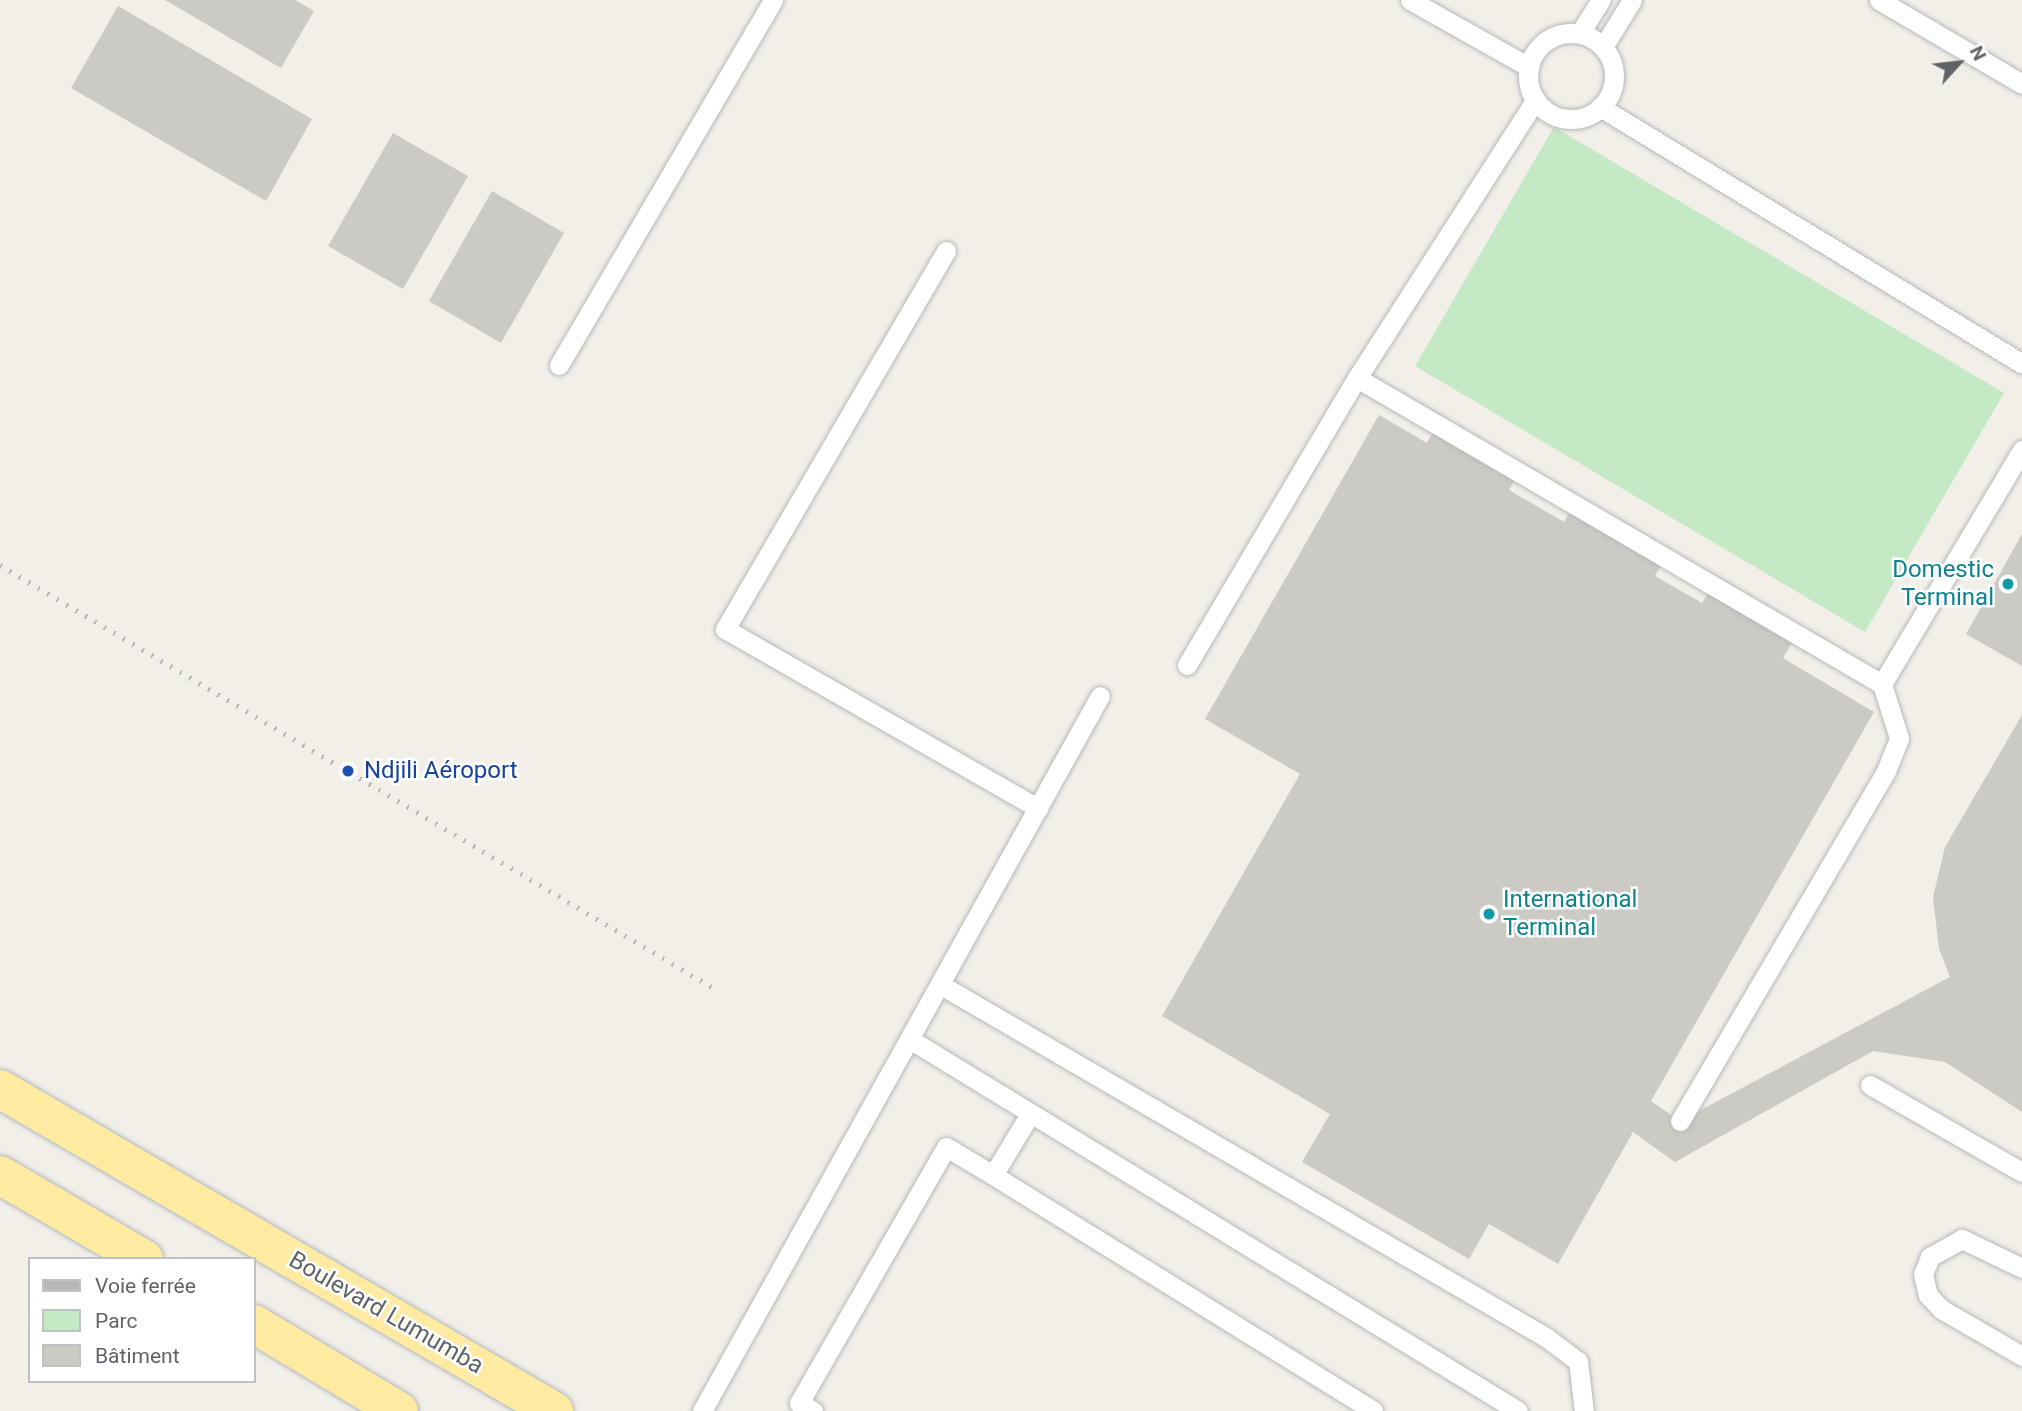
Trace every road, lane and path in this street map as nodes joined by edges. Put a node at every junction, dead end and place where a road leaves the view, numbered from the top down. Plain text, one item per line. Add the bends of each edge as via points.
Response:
1 (773, 0) edge
2 (1410, 0) edge
3 (1601, 0) edge
4 (1632, 0) edge
5 (1879, 0) edge
6 (1580, 33) junction
7 (1603, 47) junction
8 (1529, 67) junction
9 (2022, 84) edge
10 (1536, 99) junction
11 (1600, 107) junction
12 (946, 251) dead end
13 (2022, 364) edge
14 (559, 365) dead end
15 (1357, 378) junction
16 (2022, 450) edge
17 (1187, 666) dead end
18 (1882, 684) junction
19 (1100, 696) dead end
20 (1038, 808) junction
21 (942, 985) junction
22 (911, 1040) junction
23 (1870, 1085) dead end
24 (0, 1088) edge
25 (1030, 1114) junction
26 (1680, 1121) dead end
27 (2022, 1172) edge
28 (0, 1175) edge
29 (993, 1175) junction
30 (141, 1257) edge
31 (2022, 1268) edge
32 (256, 1325) edge
33 (2022, 1356) edge
34 (806, 1407) edge
35 (400, 1411) edge
36 (554, 1411) edge
37 (702, 1411) edge
38 (1373, 1411) edge
39 (1518, 1411) edge
40 (1584, 1411) edge

1 - 14 lane
2 - 8 lane
3 - 6 lane
4 - 7 lane
5 - 9 lane
6 - 7 lane
6 - 8 lane via 1553,36
7 - 11 lane via 1613,84
8 - 10 lane
10 - 11 lane via 1562,118
10 - 15 lane
11 - 13 lane
12 - 20 lane via 725,629
15 - 17 lane
15 - 18 lane
16 - 18 lane
18 - 26 lane via 1899,738 1886,771
19 - 20 lane
20 - 21 lane
21 - 22 lane
21 - 40 lane via 1546,1338 1577,1361
22 - 25 lane
22 - 37 lane
23 - 27 lane
24 - 36 highway, Boulevard Lumumba
25 - 29 lane
25 - 39 lane
28 - 30 highway
29 - 34 lane via 946,1147
29 - 38 lane
31 - 33 lane via 1962,1239 1930,1257 1923,1274 1928,1295 1941,1308
32 - 35 highway

